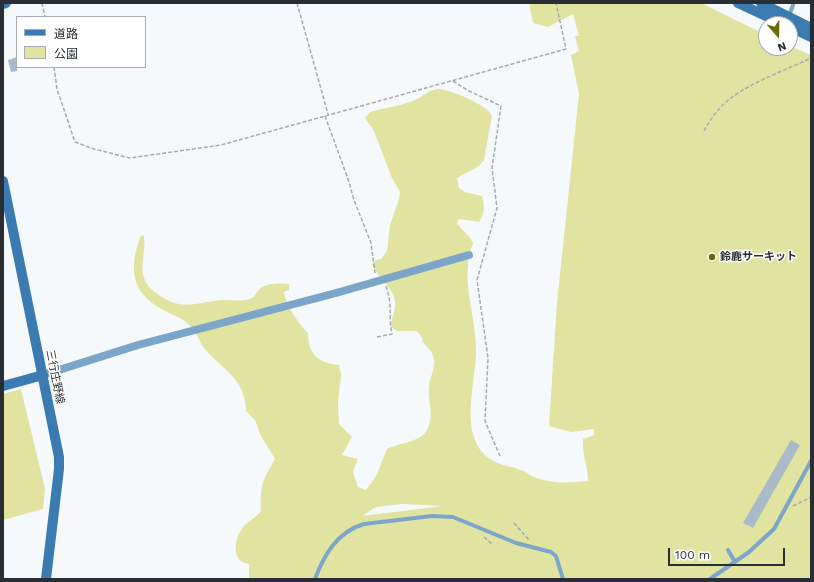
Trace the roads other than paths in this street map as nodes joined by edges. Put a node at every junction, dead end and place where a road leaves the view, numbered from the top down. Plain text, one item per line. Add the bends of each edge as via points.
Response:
1 (6, 3) edge
2 (738, 3) edge
3 (761, 3) edge
4 (3, 4) edge
5 (793, 5) dead end
6 (775, 16) edge
7 (780, 16) edge
8 (788, 16) edge
9 (798, 24) edge
10 (811, 28) edge
11 (798, 31) edge
12 (811, 37) edge
13 (3, 181) edge
14 (469, 255) dead end
15 (42, 375) junction
16 (3, 386) edge
17 (811, 461) edge
18 (728, 550) dead end
19 (735, 562) junction
20 (46, 579) edge
21 (315, 579) edge
22 (564, 579) edge
23 (710, 579) edge

1 - 4 main road
2 - 6 main road
3 - 7 main road
5 - 8 lane
9 - 10 main road
11 - 12 main road
13 - 15 main road, 三行庄野線
14 - 15 street via 138,345
15 - 16 main road
15 - 20 main road, 三行庄野線 via 59,469
17 - 19 lane via 774,529
18 - 19 lane
19 - 23 lane
21 - 22 lane via 331,546 353,528 364,524 442,515 465,521 516,543 551,552 556,556

